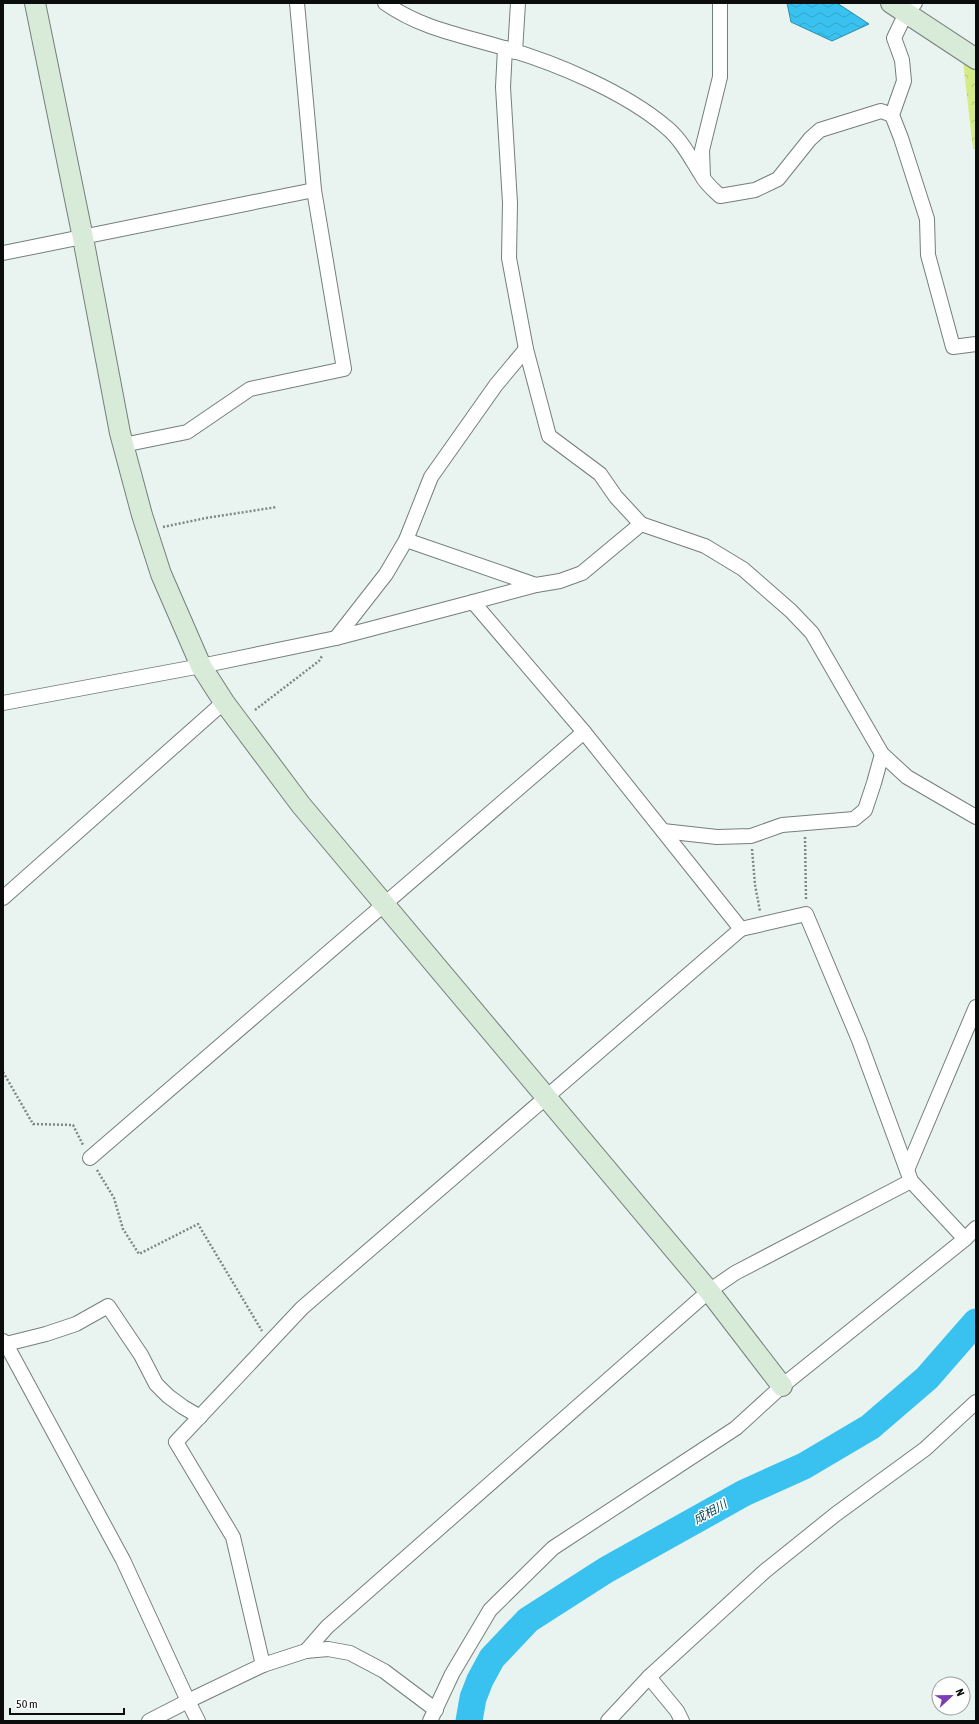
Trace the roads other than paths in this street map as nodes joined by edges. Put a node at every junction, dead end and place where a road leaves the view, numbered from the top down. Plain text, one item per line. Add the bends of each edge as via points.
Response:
1 (35, 3) edge
2 (297, 3) edge
3 (385, 3) edge
4 (518, 3) edge
5 (720, 3) edge
6 (904, 6) edge
7 (510, 50) junction
8 (976, 59) edge
9 (892, 114) junction
10 (703, 178) junction
11 (314, 190) junction
12 (83, 238) junction
13 (3, 253) edge
14 (976, 344) edge
15 (526, 349) junction
16 (123, 445) junction
17 (641, 524) junction
18 (406, 540) junction
19 (536, 585) junction
20 (473, 602) junction
21 (336, 638) junction
22 (201, 666) junction
23 (224, 702) junction
24 (3, 703) edge
25 (584, 732) junction
26 (882, 754) junction
27 (976, 817) edge
28 (663, 831) junction
29 (3, 898) edge
30 (383, 904) junction
31 (741, 929) junction
32 (976, 1008) edge
33 (545, 1097) junction
34 (90, 1158) road end
35 (909, 1175) junction
36 (976, 1228) edge
37 (966, 1239) junction
38 (709, 1291) junction
39 (4, 1344) edge
40 (782, 1386) junction
41 (976, 1402) edge
42 (200, 1417) junction
43 (306, 1651) junction
44 (263, 1665) junction
45 (649, 1677) junction
46 (188, 1701) junction
47 (433, 1715) edge
48 (149, 1721) edge
49 (198, 1721) edge
50 (608, 1721) edge
51 (682, 1721) edge

1 - 12 street
2 - 11 street
3 - 7 street via 399,13 446,33
4 - 7 street
5 - 10 street via 720,77 702,150
6 - 8 street
6 - 9 street via 894,38 902,60 904,81
7 - 10 street via 606,88 641,109 667,128 684,147
7 - 15 street via 503,87 510,203 509,258
9 - 10 street via 881,111 820,130 778,179 755,190 720,196
9 - 14 street via 927,219 928,255 953,347
11 - 12 street
11 - 16 street via 344,369 250,389 187,432
12 - 13 street
12 - 16 street
15 - 17 street via 549,436 600,474 616,497
15 - 18 street via 496,385 432,477
16 - 22 street via 161,574
17 - 19 street via 582,573 560,581
17 - 26 street via 705,546 743,569 791,611 812,633
18 - 19 street
18 - 21 street via 386,574
19 - 20 street
20 - 21 street
20 - 25 street
21 - 22 street
22 - 23 street
22 - 24 street
23 - 29 street
23 - 30 street via 300,805
25 - 28 street
25 - 30 street
26 - 27 street via 907,777
26 - 28 street via 865,810 854,819 782,825 751,836 717,837
28 - 31 street
30 - 33 street
30 - 34 street
31 - 33 street
31 - 35 street via 806,914 859,1040
32 - 35 street
33 - 38 street
33 - 42 street via 302,1308
35 - 37 street
35 - 38 street via 735,1273
36 - 37 street
37 - 40 street
38 - 40 street
38 - 43 street via 327,1627
39 - 42 street via 76,1324 108,1306 141,1355 156,1384 183,1408
39 - 46 street via 123,1560
40 - 47 street via 736,1428 553,1548 490,1610 452,1674
41 - 45 street via 925,1449 765,1570
42 - 44 street via 176,1442 233,1537
43 - 44 street
43 - 47 street via 328,1649 350,1653 384,1671
44 - 46 street
45 - 50 street
45 - 51 street
46 - 48 street
46 - 49 street

